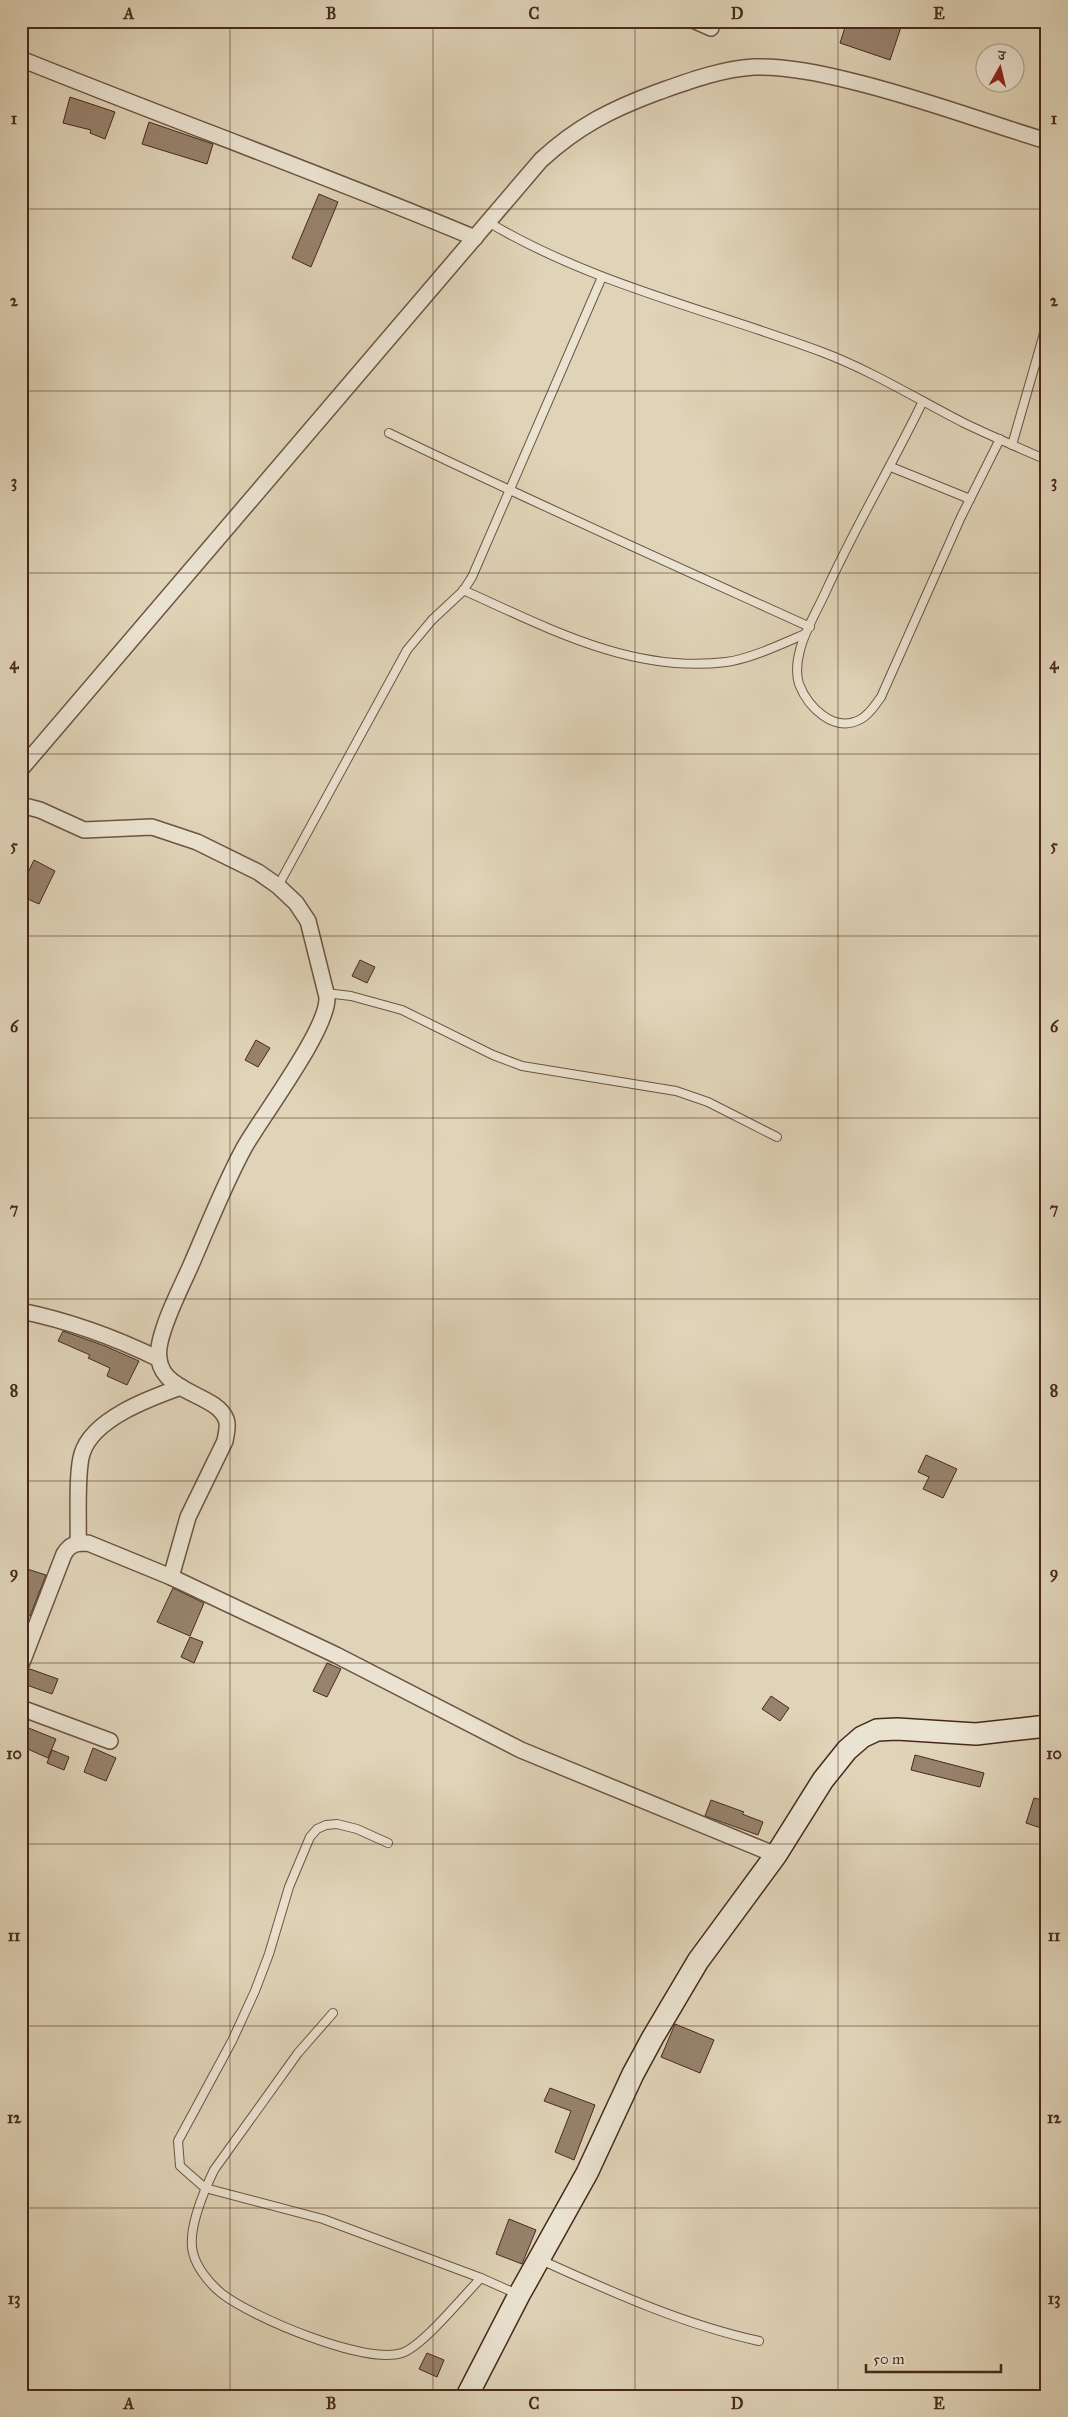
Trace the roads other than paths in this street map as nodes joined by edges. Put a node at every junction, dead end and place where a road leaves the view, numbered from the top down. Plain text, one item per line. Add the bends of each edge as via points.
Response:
1 (695, 21) edge
2 (711, 28) dead end
3 (21, 59) edge
4 (1047, 141) edge
5 (488, 222) junction
6 (475, 238) junction
7 (602, 277) junction
8 (1047, 323) edge
9 (923, 401) junction
10 (389, 433) dead end
11 (1000, 439) junction
12 (1012, 445) junction
13 (1047, 460) edge
14 (890, 466) junction
15 (509, 491) junction
16 (970, 499) junction
17 (463, 590) junction
18 (807, 631) junction
19 (21, 769) edge
20 (21, 804) edge
21 (278, 886) junction
22 (326, 993) junction
23 (777, 1137) dead end
24 (21, 1311) edge
25 (158, 1359) junction
26 (181, 1387) junction
27 (78, 1543) junction
28 (171, 1577) junction
29 (28, 1629) edge
30 (21, 1665) edge
31 (21, 1708) edge
32 (1047, 1726) edge
33 (110, 1741) dead end
34 (388, 1843) dead end
35 (776, 1855) junction
36 (333, 2013) dead end
37 (205, 2188) junction
38 (539, 2259) junction
39 (481, 2278) junction
40 (519, 2295) junction
41 (759, 2341) dead end
42 (467, 2396) edge

1 - 2 street
3 - 6 street
4 - 5 street via 898,92 823,74 753,67 717,73 676,86 596,118 565,138 541,160
5 - 6 street
5 - 7 lane via 532,248
6 - 19 street
7 - 9 lane via 823,352
7 - 15 lane
8 - 12 lane
9 - 11 lane
9 - 14 lane
10 - 15 lane
11 - 12 lane
11 - 16 lane
12 - 13 lane
14 - 16 lane
14 - 18 lane
15 - 17 lane via 472,577
15 - 18 lane
16 - 18 lane via 888,681 872,710 861,719 839,723 825,718 809,703 799,683 797,667
17 - 18 lane via 585,644 628,656 681,663 728,662
17 - 21 lane via 407,650
20 - 21 street via 84,830 152,827 197,842 258,872
21 - 22 street via 296,903 308,921
22 - 23 lane via 351,996 402,1010 522,1066 676,1091 708,1102
22 - 25 street via 328,1006 324,1018 232,1172 164,1329
24 - 25 street via 84,1326
25 - 26 street via 172,1382
26 - 27 street via 148,1399 118,1416 89,1441 82,1454
26 - 28 street via 220,1411 226,1418 228,1429 188,1517
27 - 28 street via 102,1548
27 - 29 street via 68,1547
28 - 35 street via 336,1655 521,1750
29 - 30 street
31 - 33 street
32 - 35 street via 976,1734 877,1730 862,1736 846,1750 824,1780
34 - 37 lane via 337,1824 317,1829 310,1837 289,1887 255,1991 178,2141 180,2166
35 - 38 street via 698,1961 663,2020 633,2074 587,2173
36 - 37 lane via 298,2053 236,2136
37 - 39 lane via 324,2219
37 - 39 lane via 192,2240 192,2253 200,2270 221,2293 268,2321 310,2338 354,2350 402,2353 420,2342
38 - 40 street
38 - 41 lane via 646,2307 702,2327
39 - 40 lane
40 - 42 street

